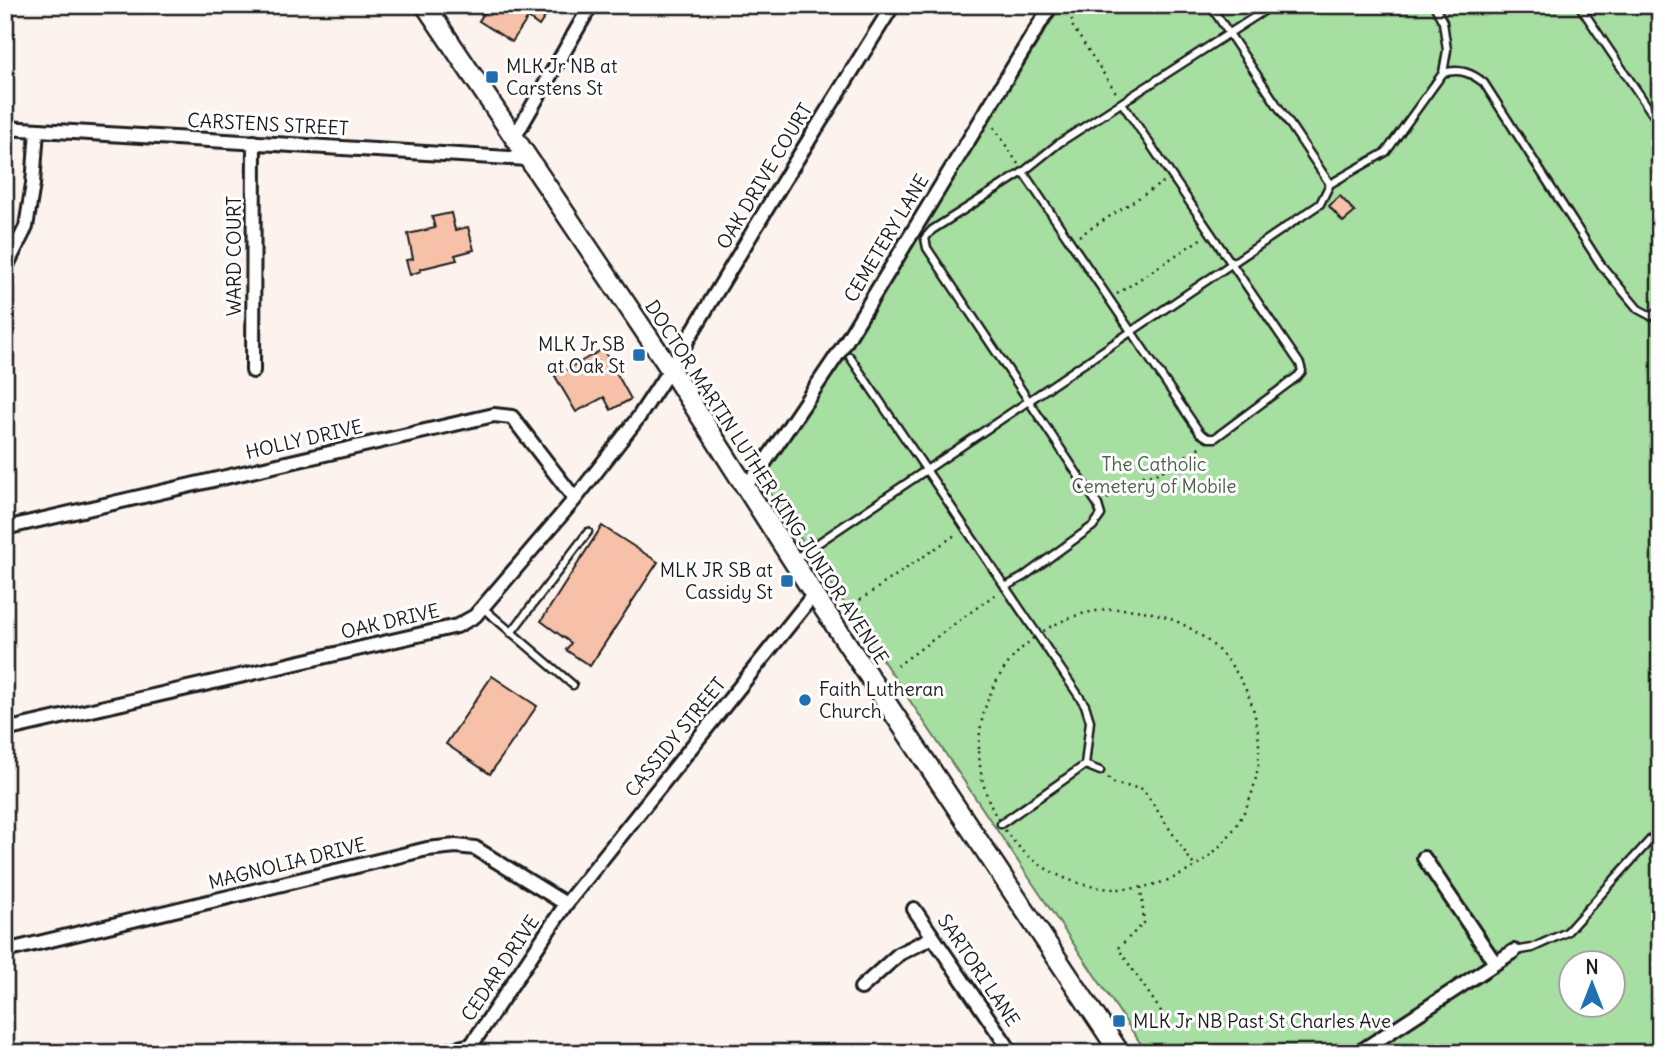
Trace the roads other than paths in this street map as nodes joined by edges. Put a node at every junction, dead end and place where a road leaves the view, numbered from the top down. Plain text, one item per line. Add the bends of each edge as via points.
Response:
1 (425, 5) edge
2 (591, 5) edge
3 (893, 5) edge
4 (1051, 5) edge
5 (1210, 5) edge
6 (1273, 5) edge
7 (1434, 5) edge
8 (1579, 5) edge
9 (1229, 35) junction
10 (1443, 73) junction
11 (1122, 103) junction
12 (1660, 125) edge
13 (5, 128) edge
14 (37, 130) junction
15 (514, 138) junction
16 (254, 142) junction
17 (528, 159) junction
18 (1023, 172) junction
19 (1329, 184) junction
20 (1232, 264) junction
21 (5, 270) edge
22 (1660, 310) edge
23 (1132, 332) junction
24 (850, 357) dead end
25 (670, 369) junction
26 (253, 371) dead end
27 (1028, 401) junction
28 (926, 471) junction
29 (745, 485) junction
30 (575, 499) junction
31 (5, 528) edge
32 (588, 532) dead end
33 (793, 561) junction
34 (1005, 587) junction
35 (814, 594) junction
36 (483, 608) junction
37 (511, 633) junction
38 (573, 685) dead end
39 (5, 730) edge
40 (1085, 765) junction
41 (1100, 771) road end
42 (1001, 824) road end
43 (1660, 829) edge
44 (1424, 858) dead end
45 (566, 904) junction
46 (914, 909) dead end
47 (933, 937) junction
48 (5, 951) edge
49 (1514, 951) joint
50 (1495, 963) junction
51 (861, 988) dead end
52 (468, 1049) edge
53 (1362, 1052) edge
54 (438, 1053) edge
55 (1012, 1053) edge
56 (1120, 1053) edge

1 - 15 main road, DOCTOR MARTIN LUTHER KING JUNIOR AVENUE
2 - 15 street
3 - 25 street, OAK DRIVE COURT
4 - 29 street, CEMETERY LANE via 842,348
5 - 9 lane
6 - 9 lane
7 - 10 lane via 1443,22 1447,50
8 - 12 lane
9 - 11 lane
9 - 19 lane
10 - 19 lane via 1386,152
10 - 22 lane via 1464,71 1484,83 1601,265 1638,309 1651,316
11 - 18 lane
11 - 20 lane
13 - 14 street, CARSTENS STREET
14 - 16 street, CARSTENS STREET
14 - 21 street via 26,227
15 - 17 main road, DOCTOR MARTIN LUTHER KING JUNIOR AVENUE
16 - 17 street, CARSTENS STREET
16 - 26 street, WARD COURT
17 - 25 main road, DOCTOR MARTIN LUTHER KING JUNIOR AVENUE
18 - 23 lane
18 - 27 lane via 925,238 927,248
19 - 20 lane via 1320,205
20 - 23 lane
20 - 23 lane via 1302,371 1215,438 1200,433
23 - 27 lane
24 - 28 lane
25 - 29 main road, DOCTOR MARTIN LUTHER KING JUNIOR AVENUE
25 - 30 street, OAK DRIVE
27 - 28 lane
27 - 34 lane via 1101,514 1093,526
28 - 33 lane
28 - 34 lane
29 - 33 main road, DOCTOR MARTIN LUTHER KING JUNIOR AVENUE
30 - 31 street, HOLLY DRIVE via 512,417 494,415
30 - 36 street, OAK DRIVE
32 - 37 lane
33 - 35 main road, DOCTOR MARTIN LUTHER KING JUNIOR AVENUE
34 - 40 lane via 1085,705 1090,720
35 - 45 street, CASSIDY STREET
35 - 56 main road, DOCTOR MARTIN LUTHER KING JUNIOR AVENUE
36 - 37 lane
36 - 39 street, OAK DRIVE via 457,626
37 - 38 lane
40 - 41 lane
40 - 42 lane
43 - 49 lane via 1567,932
44 - 50 street
45 - 48 street, MAGNOLIA DRIVE via 475,848 456,846 427,849
45 - 52 street, CEDAR DRIVE
46 - 47 street, SARTORI LANE
47 - 51 street via 899,954
47 - 55 street, SARTORI LANE
49 - 50 street
50 - 53 street
52 - 54 street

